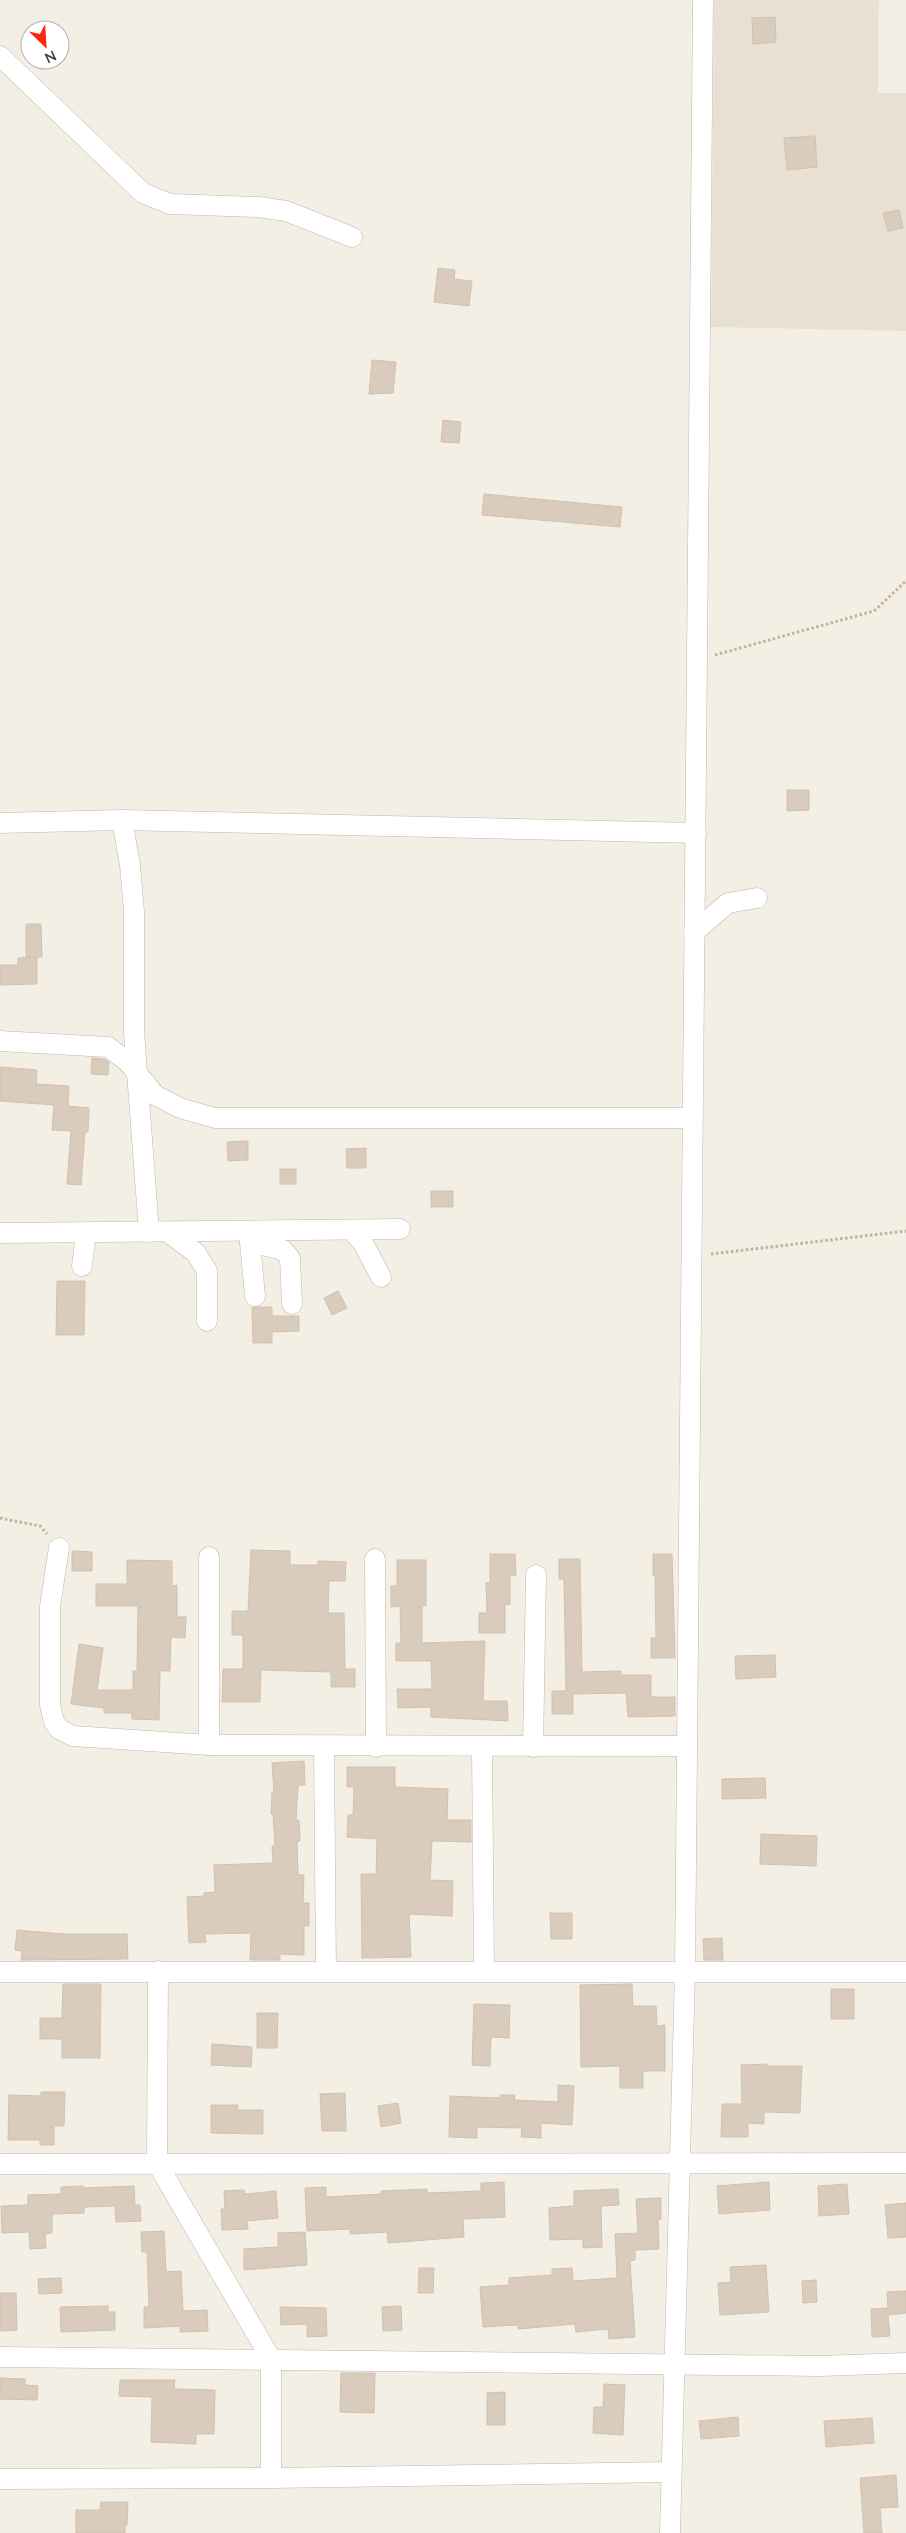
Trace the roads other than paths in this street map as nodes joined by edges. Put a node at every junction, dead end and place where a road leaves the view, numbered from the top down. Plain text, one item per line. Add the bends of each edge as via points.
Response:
1 (703, 0) edge
2 (0, 56) edge
3 (352, 237) dead end
4 (122, 820) junction
5 (0, 823) edge
6 (696, 833) junction
7 (758, 898) dead end
8 (694, 932) junction
9 (0, 1041) edge
10 (136, 1072) junction
11 (691, 1118) junction
12 (400, 1229) dead end
13 (352, 1230) junction
14 (86, 1232) junction
15 (158, 1232) junction
16 (0, 1233) edge
17 (250, 1236) junction
18 (82, 1266) dead end
19 (381, 1277) dead end
20 (255, 1296) dead end
21 (292, 1304) dead end
22 (207, 1321) dead end
23 (59, 1548) road end
24 (209, 1557) dead end
25 (375, 1559) dead end
26 (536, 1575) dead end
27 (209, 1745) junction
28 (686, 1746) junction
29 (324, 1747) junction
30 (376, 1747) junction
31 (482, 1747) junction
32 (533, 1747) junction
33 (158, 1971) junction
34 (326, 1971) junction
35 (484, 1971) junction
36 (685, 1971) junction
37 (0, 1972) edge
38 (906, 1972) edge
39 (680, 2162) junction
40 (157, 2163) junction
41 (0, 2164) edge
42 (906, 2164) edge
43 (0, 2356) edge
44 (271, 2359) junction
45 (674, 2363) junction
46 (906, 2363) edge
47 (671, 2472) junction
48 (271, 2478) junction
49 (0, 2479) edge
50 (670, 2533) edge

1 - 6 street
2 - 3 street via 144,192 170,204 286,211
4 - 5 street
4 - 6 street
4 - 10 street via 134,912
6 - 8 street
7 - 8 street via 728,902
8 - 11 street
9 - 10 street via 108,1047
10 - 11 street via 155,1095 180,1108 215,1118
10 - 15 street
11 - 28 street
12 - 13 street
13 - 17 street
13 - 19 street via 364,1243
14 - 15 street
14 - 16 street
14 - 18 street
15 - 17 street
15 - 22 street via 196,1253 206,1271
17 - 20 street
17 - 21 street via 283,1250 290,1258
23 - 27 street via 50,1606 50,1706 54,1722 73,1736
24 - 27 street
25 - 30 street
26 - 32 street
27 - 29 street
28 - 32 street
28 - 36 street
29 - 30 street
29 - 34 street
30 - 31 street
31 - 32 street
31 - 35 street
33 - 34 street
33 - 37 street
33 - 40 street
34 - 35 street
35 - 36 street
36 - 38 street
36 - 39 street
39 - 40 street
39 - 42 street
39 - 45 street
40 - 41 street
40 - 44 street
43 - 44 street
44 - 45 street
44 - 48 street
45 - 46 street via 820,2366
45 - 47 street
47 - 48 street
47 - 50 street
48 - 49 street

